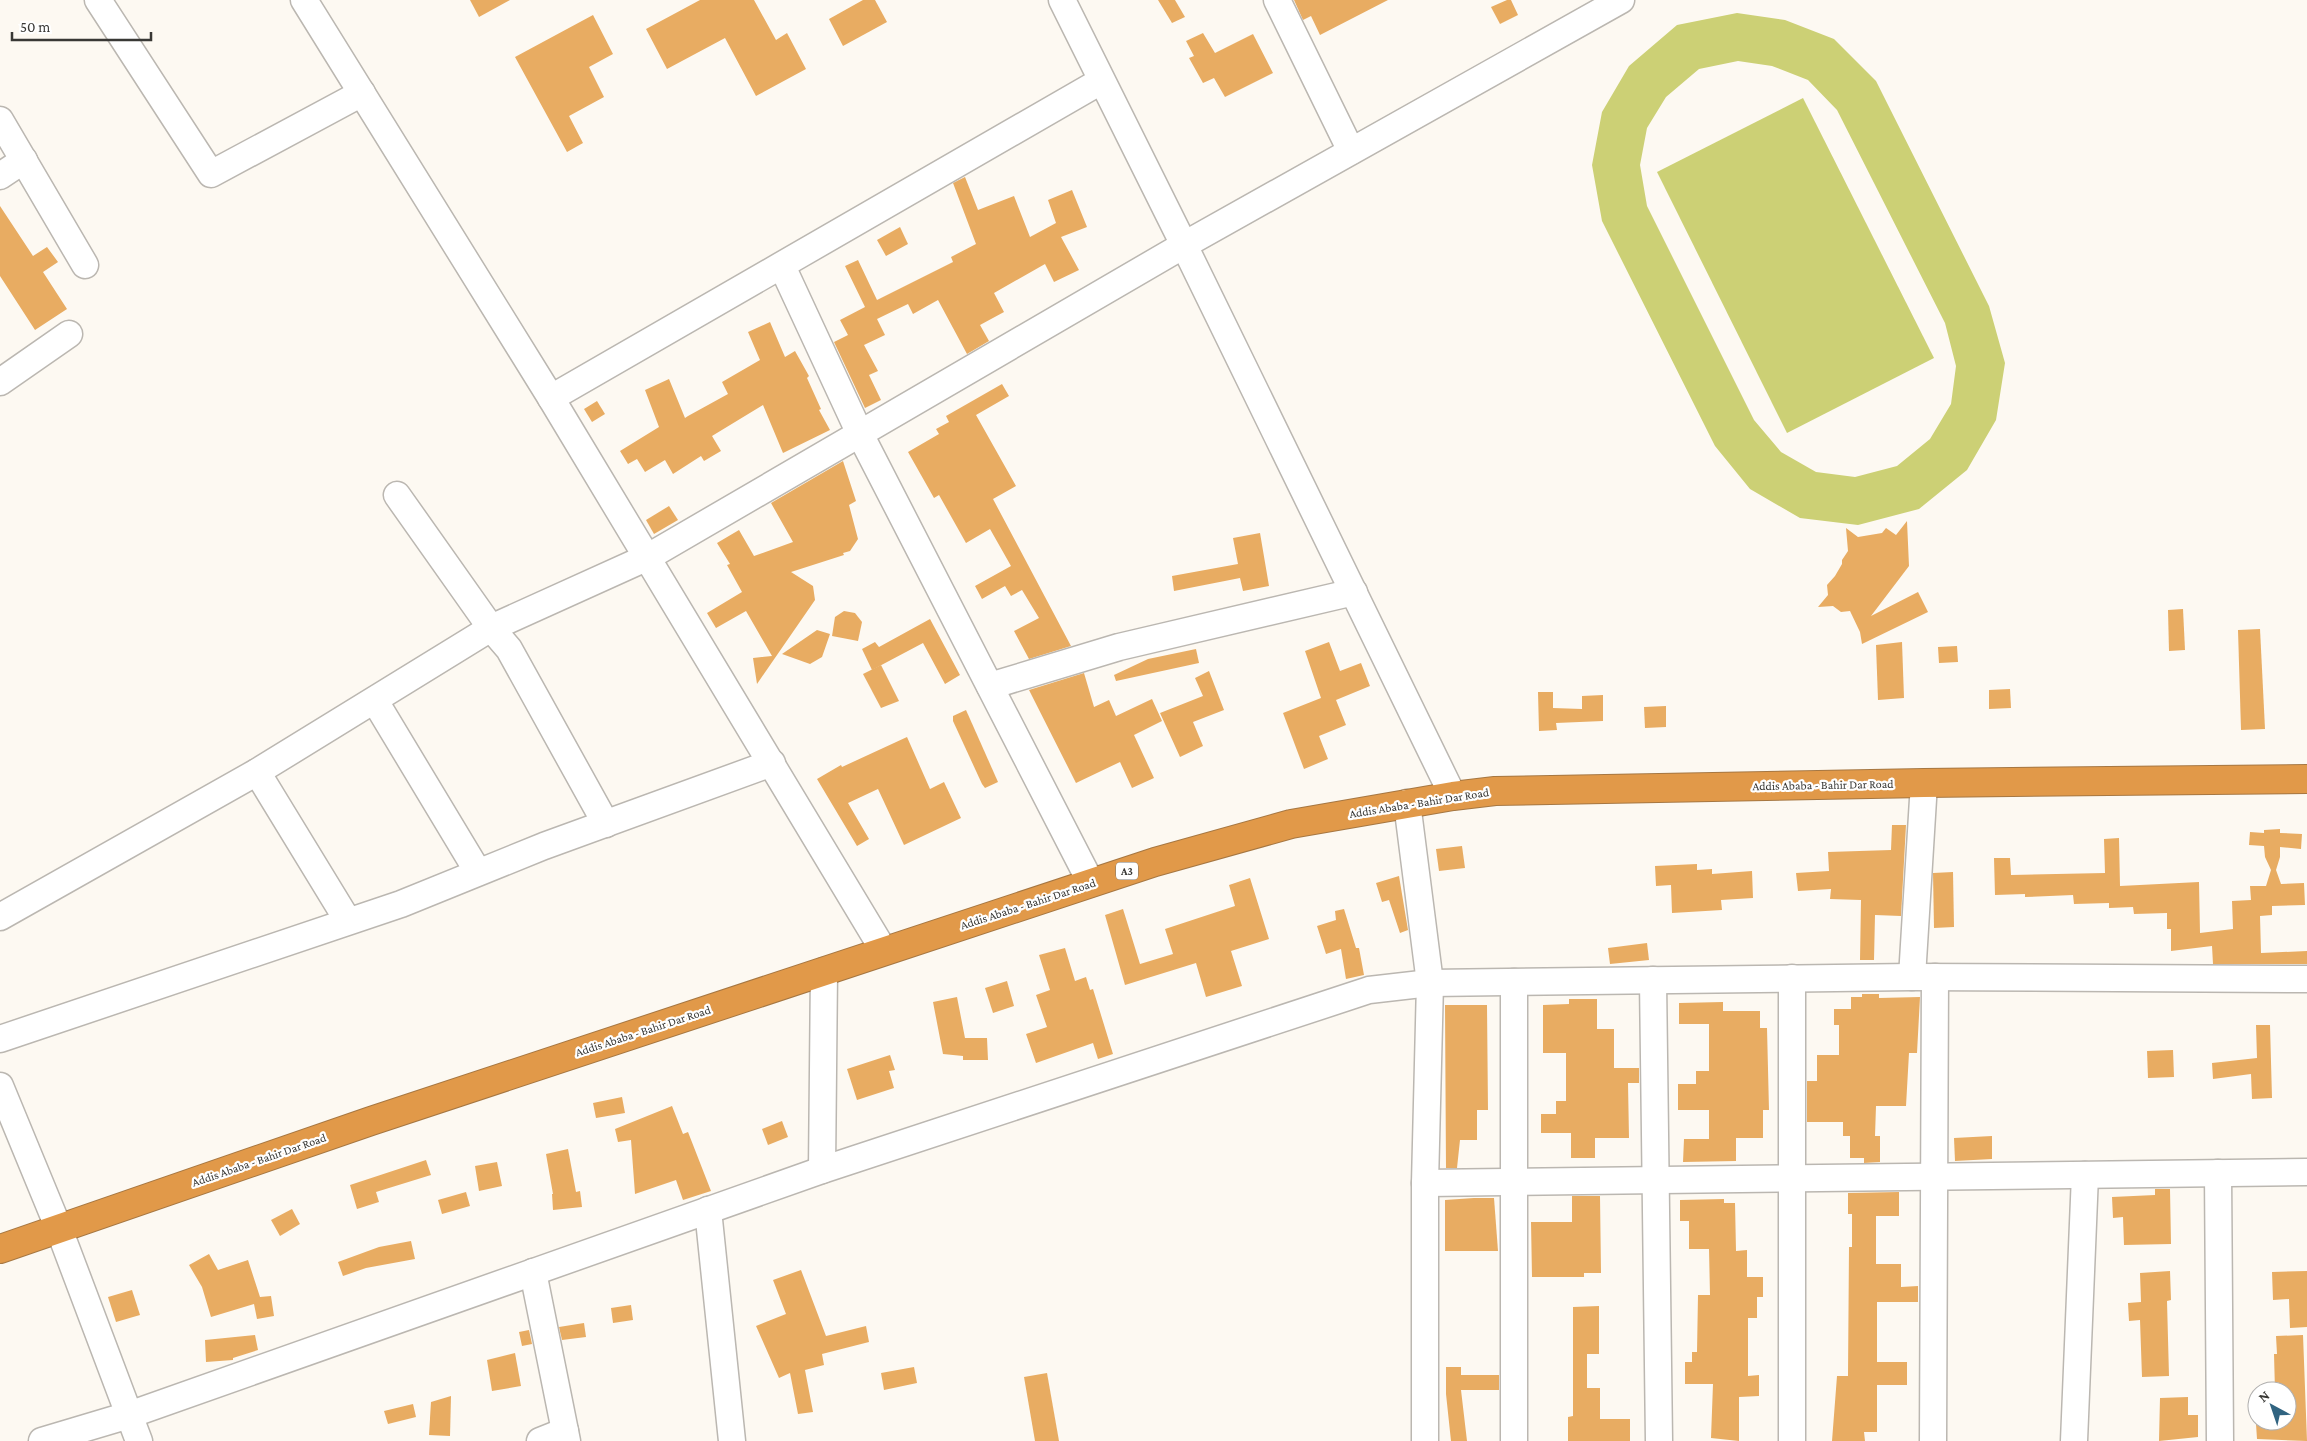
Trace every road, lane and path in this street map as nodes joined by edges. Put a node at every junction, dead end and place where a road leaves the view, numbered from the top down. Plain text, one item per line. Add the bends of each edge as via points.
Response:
1 (98, 0) edge
2 (304, 0) edge
3 (1062, 0) edge
4 (1277, 0) edge
5 (1621, 0) edge
6 (1101, 81) junction
7 (362, 93) junction
8 (0, 120) edge
9 (1351, 151) junction
10 (24, 160) junction
11 (0, 176) edge
12 (1184, 245) junction
13 (86, 265) dead end
14 (782, 266) junction
15 (70, 334) dead end
16 (0, 382) edge
17 (551, 398) junction
18 (860, 434) junction
19 (397, 495) dead end
20 (648, 558) junction
21 (1354, 592) junction
22 (491, 628) junction
23 (990, 686) junction
24 (375, 700) junction
25 (772, 763) junction
26 (257, 772) junction
27 (2307, 779) edge
28 (1924, 783) junction
29 (1453, 796) junction
30 (1407, 803) junction
31 (606, 824) junction
32 (478, 872) junction
33 (1091, 883) junction
34 (0, 917) edge
35 (348, 921) junction
36 (884, 951) junction
37 (824, 971) junction
38 (1924, 977) junction
39 (1792, 978) junction
40 (2307, 979) edge
41 (1653, 980) junction
42 (1514, 982) junction
43 (1430, 983) junction
44 (0, 1039) edge
45 (0, 1086) edge
46 (822, 1170) junction
47 (2307, 1172) edge
48 (2218, 1174) junction
49 (2085, 1175) junction
50 (1934, 1177) junction
51 (1792, 1179) junction
52 (1655, 1180) junction
53 (1514, 1182) junction
54 (1424, 1183) junction
55 (708, 1210) junction
56 (60, 1229) junction
57 (0, 1249) edge
58 (533, 1272) junction
59 (129, 1415) junction
60 (566, 1436) edge
61 (42, 1441) edge
62 (139, 1441) edge
63 (540, 1441) edge
64 (732, 1441) edge
65 (1425, 1441) edge
66 (1514, 1441) edge
67 (1658, 1441) edge
68 (1792, 1441) edge
69 (1933, 1441) edge
70 (2074, 1441) edge
71 (2220, 1441) edge

1 - 7 street via 211,174
2 - 7 street
3 - 6 street
4 - 9 street
5 - 9 street
6 - 12 street
6 - 14 street
7 - 17 street
8 - 10 street
9 - 12 street
10 - 11 street
10 - 13 street
12 - 18 street
12 - 21 street
14 - 17 street
14 - 18 street
15 - 16 street
17 - 20 street
18 - 20 street
18 - 23 street
19 - 22 street
20 - 22 street
20 - 25 street
21 - 23 street via 1119,648
21 - 29 street
22 - 24 street
22 - 31 street via 509,649
23 - 33 street
24 - 26 street
24 - 32 street
25 - 31 street
25 - 36 street
26 - 34 street
26 - 35 street
27 - 28 highway, Addis Ababa - Bahir Dar Road / A3
28 - 29 highway, Addis Ababa - Bahir Dar Road / A3 via 1495,791
28 - 38 street
29 - 30 highway, Addis Ababa - Bahir Dar Road / A3
30 - 33 highway, Addis Ababa - Bahir Dar Road / A3 via 1291,824
30 - 43 street
31 - 32 street
32 - 35 street via 401,904
33 - 36 highway, Addis Ababa - Bahir Dar Road / A3
35 - 44 street
36 - 37 highway, Addis Ababa - Bahir Dar Road / A3
37 - 46 street
37 - 56 highway, Addis Ababa - Bahir Dar Road / A3 via 372,1121
38 - 39 street
38 - 40 street
38 - 50 street
39 - 41 street
39 - 51 street
41 - 42 street
41 - 52 street
42 - 43 street
42 - 53 street
43 - 46 street via 1369,990
43 - 54 street
45 - 56 street
46 - 55 street
47 - 48 street
48 - 49 street
48 - 71 street
49 - 50 street
49 - 70 street
50 - 51 street
50 - 69 street
51 - 52 street
51 - 68 street
52 - 53 street
52 - 67 street
53 - 54 street
53 - 66 street
54 - 65 street
55 - 58 street
55 - 64 street
56 - 57 highway, Addis Ababa - Bahir Dar Road / A3
56 - 59 street
58 - 59 street
58 - 60 street
59 - 61 street
59 - 62 street
60 - 63 street

